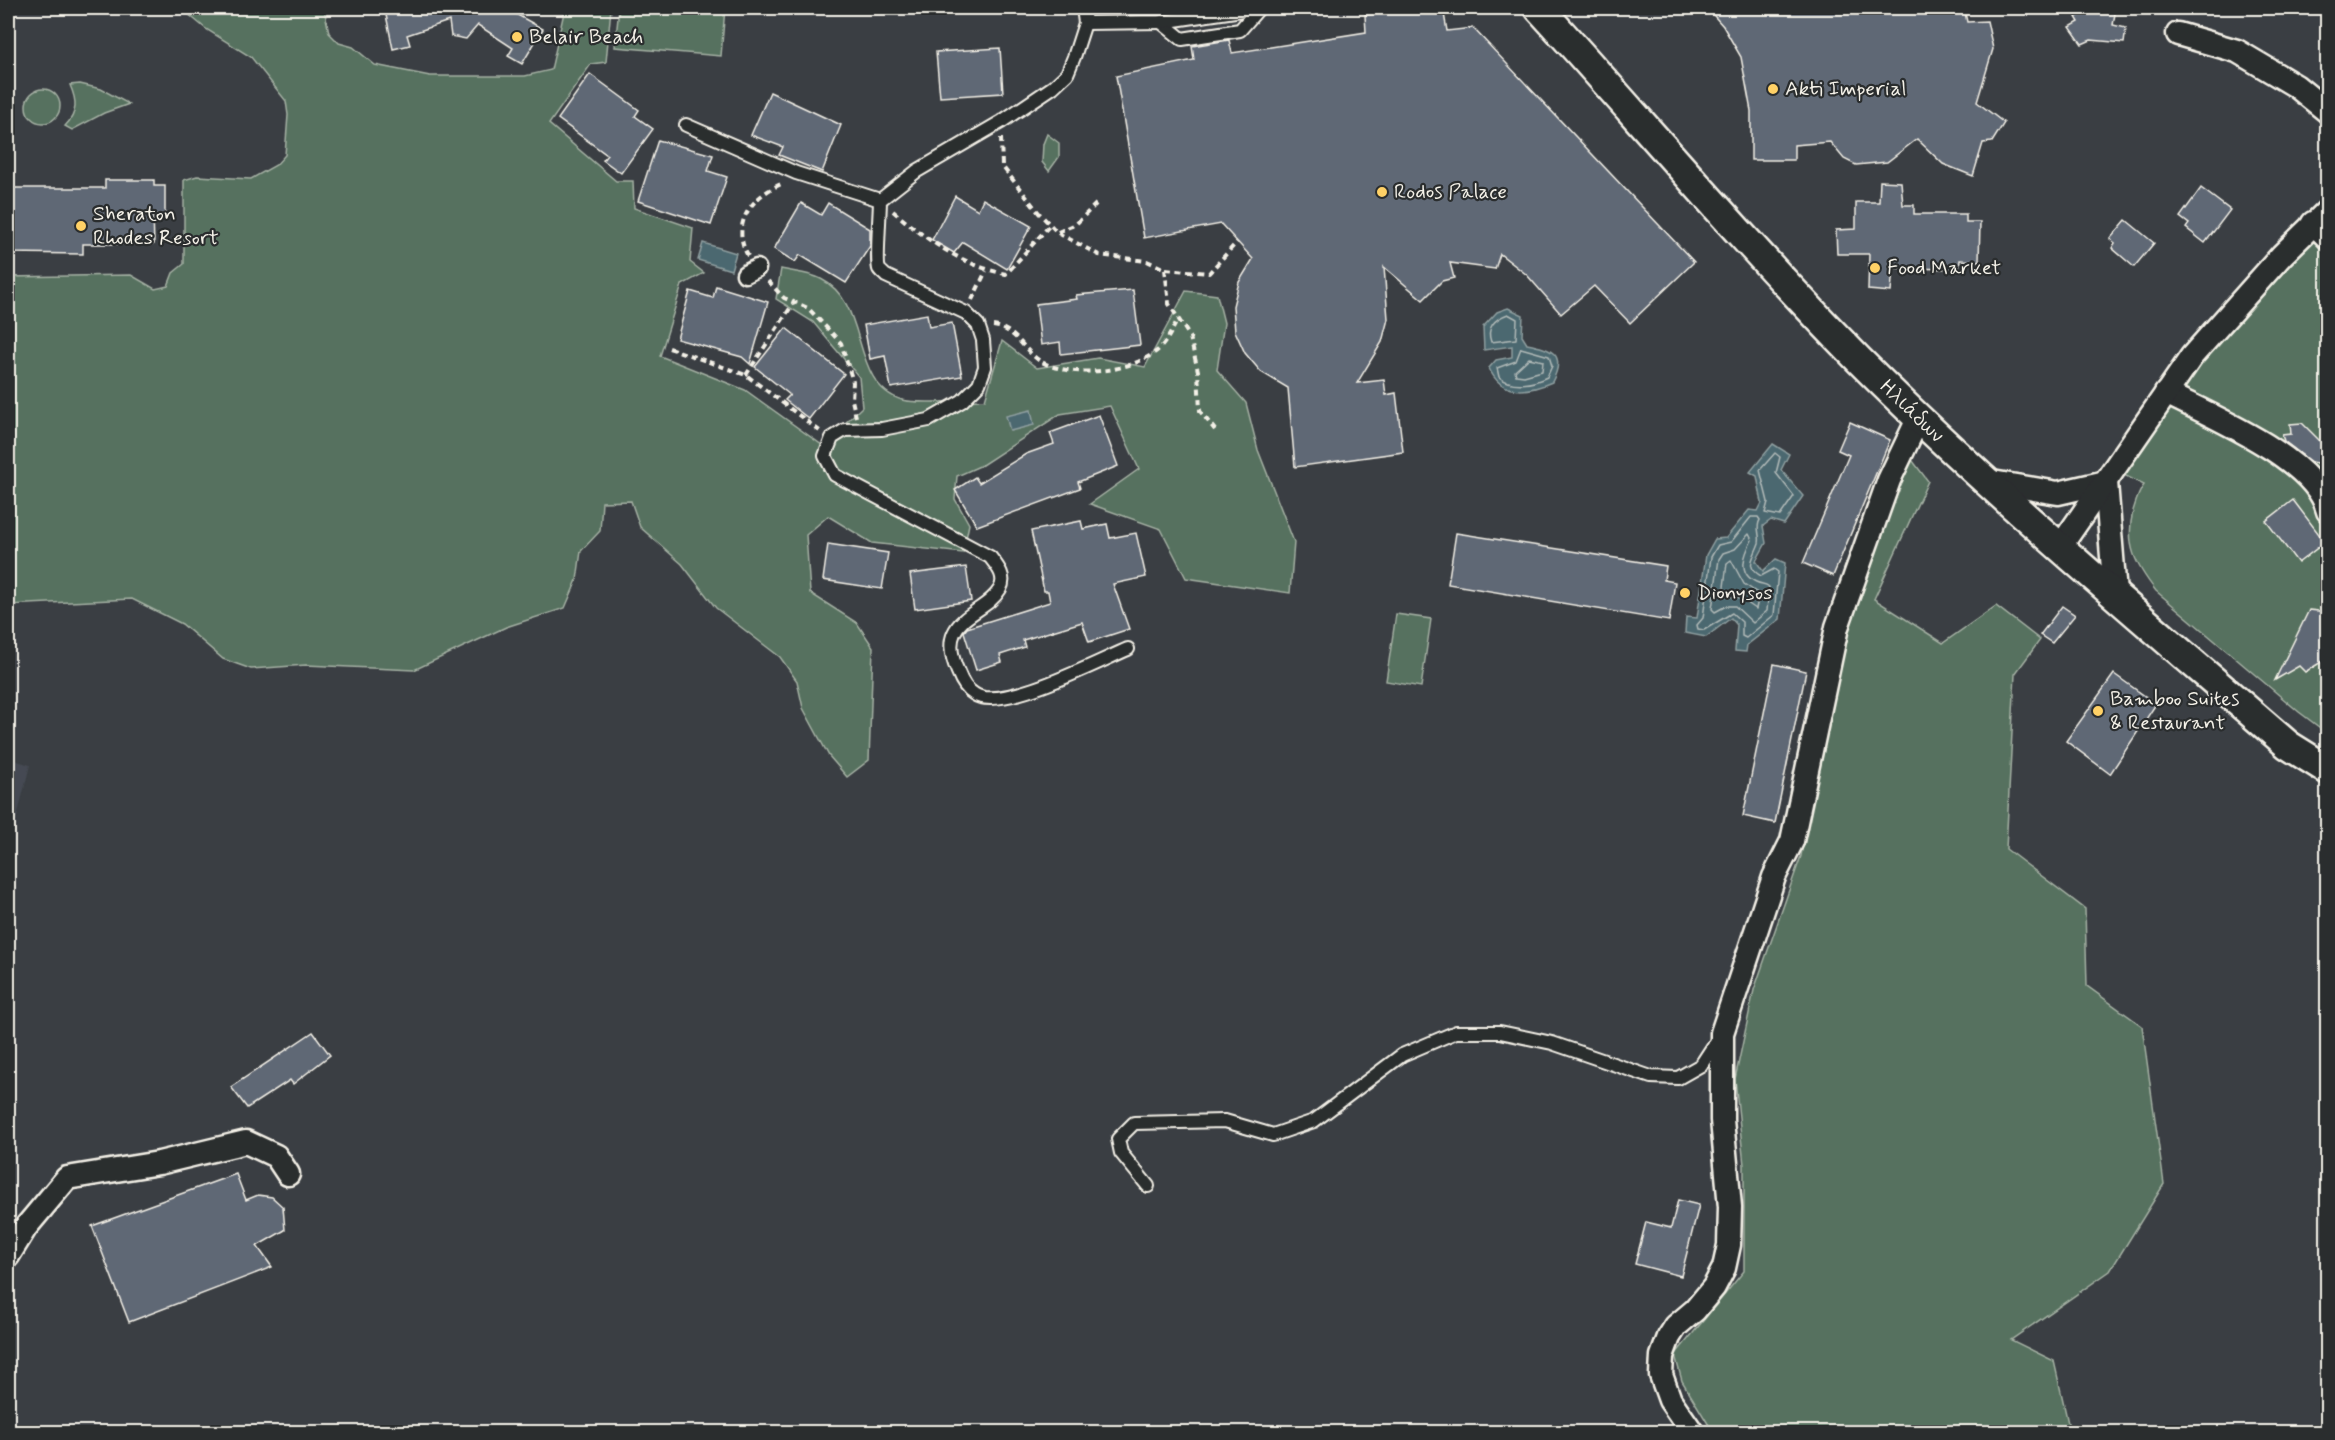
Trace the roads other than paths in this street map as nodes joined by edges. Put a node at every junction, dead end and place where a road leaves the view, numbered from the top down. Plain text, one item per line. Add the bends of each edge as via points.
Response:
1 (1083, 8) edge
2 (1257, 8) edge
3 (1539, 8) edge
4 (1161, 22) junction
5 (1085, 23) junction
6 (2178, 34) dead end
7 (2328, 112) edge
8 (686, 125) dead end
9 (880, 200) junction
10 (2323, 224) edge
11 (2166, 393) junction
12 (1919, 417) junction
13 (1986, 481) junction
14 (2106, 482) junction
15 (2328, 511) edge
16 (2060, 547) junction
17 (2115, 594) junction
18 (1128, 649) dead end
19 (2328, 770) edge
20 (1722, 1033) junction
21 (288, 1174) dead end
22 (1148, 1186) dead end
23 (8, 1256) edge
24 (1692, 1432) edge

1 - 5 lane
2 - 4 lane
2 - 4 lane via 1240,30 1182,39
3 - 12 street, Ηλιάδων via 1798,295
4 - 5 lane
5 - 9 lane via 1067,74 1053,87 917,171
6 - 7 street via 2237,51 2296,86
8 - 9 lane via 796,173
9 - 18 lane via 879,270 966,313 978,325 983,339 985,367 979,384 962,401 929,420 859,430 841,427 825,456 835,475 990,557 1002,572 1001,588 954,633 951,658 974,695 987,699 1024,694
10 - 11 street via 2192,356
11 - 14 street
11 - 15 street via 2249,435 2301,471 2314,483
12 - 13 street, Ηλιάδων
12 - 20 street via 1889,480 1836,627 1792,841 1774,877
13 - 14 street via 2058,493
13 - 16 street, Ηλιάδων
14 - 16 street
14 - 17 street
16 - 17 street, Ηλιάδων
17 - 19 street, Ηλιάδων via 2288,745
20 - 22 lane via 1701,1065 1678,1078 1651,1077 1552,1043 1511,1034 1456,1032 1402,1055 1314,1121 1273,1135 1225,1121 1134,1123 1118,1139 1119,1146
20 - 24 street via 1729,1245 1724,1268 1714,1287 1676,1326 1662,1356 1661,1375 1670,1400
21 - 23 street via 276,1156 246,1142 159,1163 68,1178 26,1227

